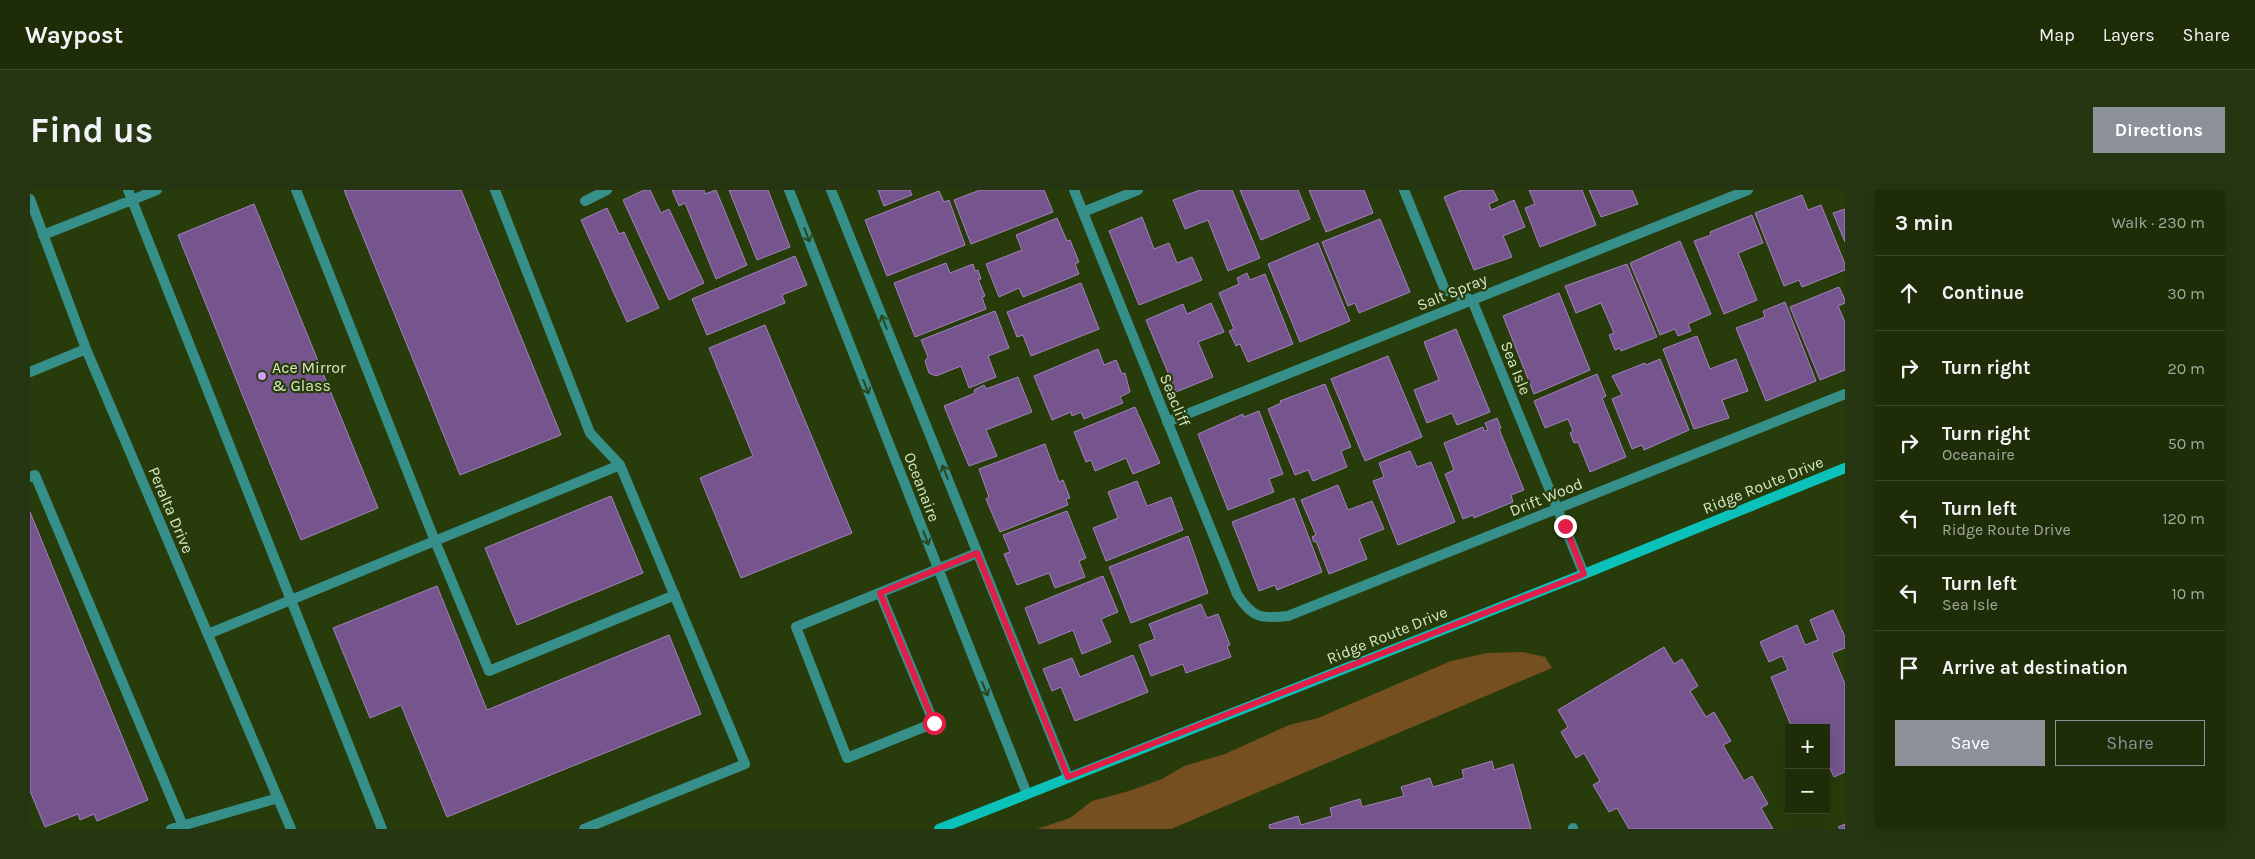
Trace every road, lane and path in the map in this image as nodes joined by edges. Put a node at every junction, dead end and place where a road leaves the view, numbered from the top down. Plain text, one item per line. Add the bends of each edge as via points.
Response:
1 (158, 190) edge
2 (296, 190) edge
3 (495, 190) edge
4 (607, 190) edge
5 (789, 190) edge
6 (831, 190) edge
7 (1074, 190) edge
8 (1138, 190) edge
9 (1404, 190) edge
10 (1748, 190) edge
11 (130, 195) edge
12 (30, 200) edge
13 (585, 201) dead end
14 (1083, 212) junction
15 (43, 235) junction
16 (1472, 300) junction
17 (86, 349) junction
18 (30, 372) edge
19 (1845, 394) edge
20 (1168, 422) junction
21 (620, 465) junction
22 (1845, 468) edge
23 (30, 477) edge
24 (1557, 508) junction
25 (435, 541) junction
26 (977, 553) junction
27 (938, 569) junction
28 (1584, 574) junction
29 (880, 593) junction
30 (675, 595) junction
31 (290, 600) junction
32 (1255, 616) joint
33 (208, 634) junction
34 (1068, 777) junction
35 (1027, 794) junction
36 (278, 798) junction
37 (183, 826) junction
38 (171, 829) edge
39 (291, 829) edge
40 (382, 829) edge
41 (584, 829) edge
42 (939, 829) edge

1 - 11 street
2 - 25 street
3 - 21 street via 590,433
4 - 13 street
5 -> 27 street, Oceanaire
26 -> 6 street, Oceanaire
7 - 14 street, Seacliff
8 - 14 street
9 - 16 street via 1445,290
10 - 16 street, Salt Spray
11 - 15 street
11 - 31 street
12 - 15 street, Peralta Drive
14 - 20 street, Seacliff
15 - 17 street, Peralta Drive
16 - 20 street, Salt Spray
16 - 24 street, Sea Isle
17 - 18 street
17 - 33 street, Peralta Drive
19 - 24 street, Drift Wood
20 - 32 street, Seacliff via 1237,594
21 - 25 street
21 - 30 street
22 - 28 main road, Ridge Route Drive
23 - 37 street via 36,475
24 - 28 street, Sea Isle
24 - 32 street, Drift Wood via 1288,616
25 - 30 street via 490,671
25 - 31 street
26 - 27 street
26 - 34 street, Oceanaire
27 - 29 street
27 -> 35 street, Oceanaire
28 - 34 main road, Ridge Route Drive
29 - 29 street via 796,627 847,758 934,723
30 - 41 street via 745,764
31 - 33 street
31 - 40 street
33 - 36 street, Peralta Drive
34 - 35 main road, Ridge Route Drive
35 - 42 main road, Ridge Route Drive
36 - 37 street
36 - 39 street, Peralta Drive
37 - 38 street

